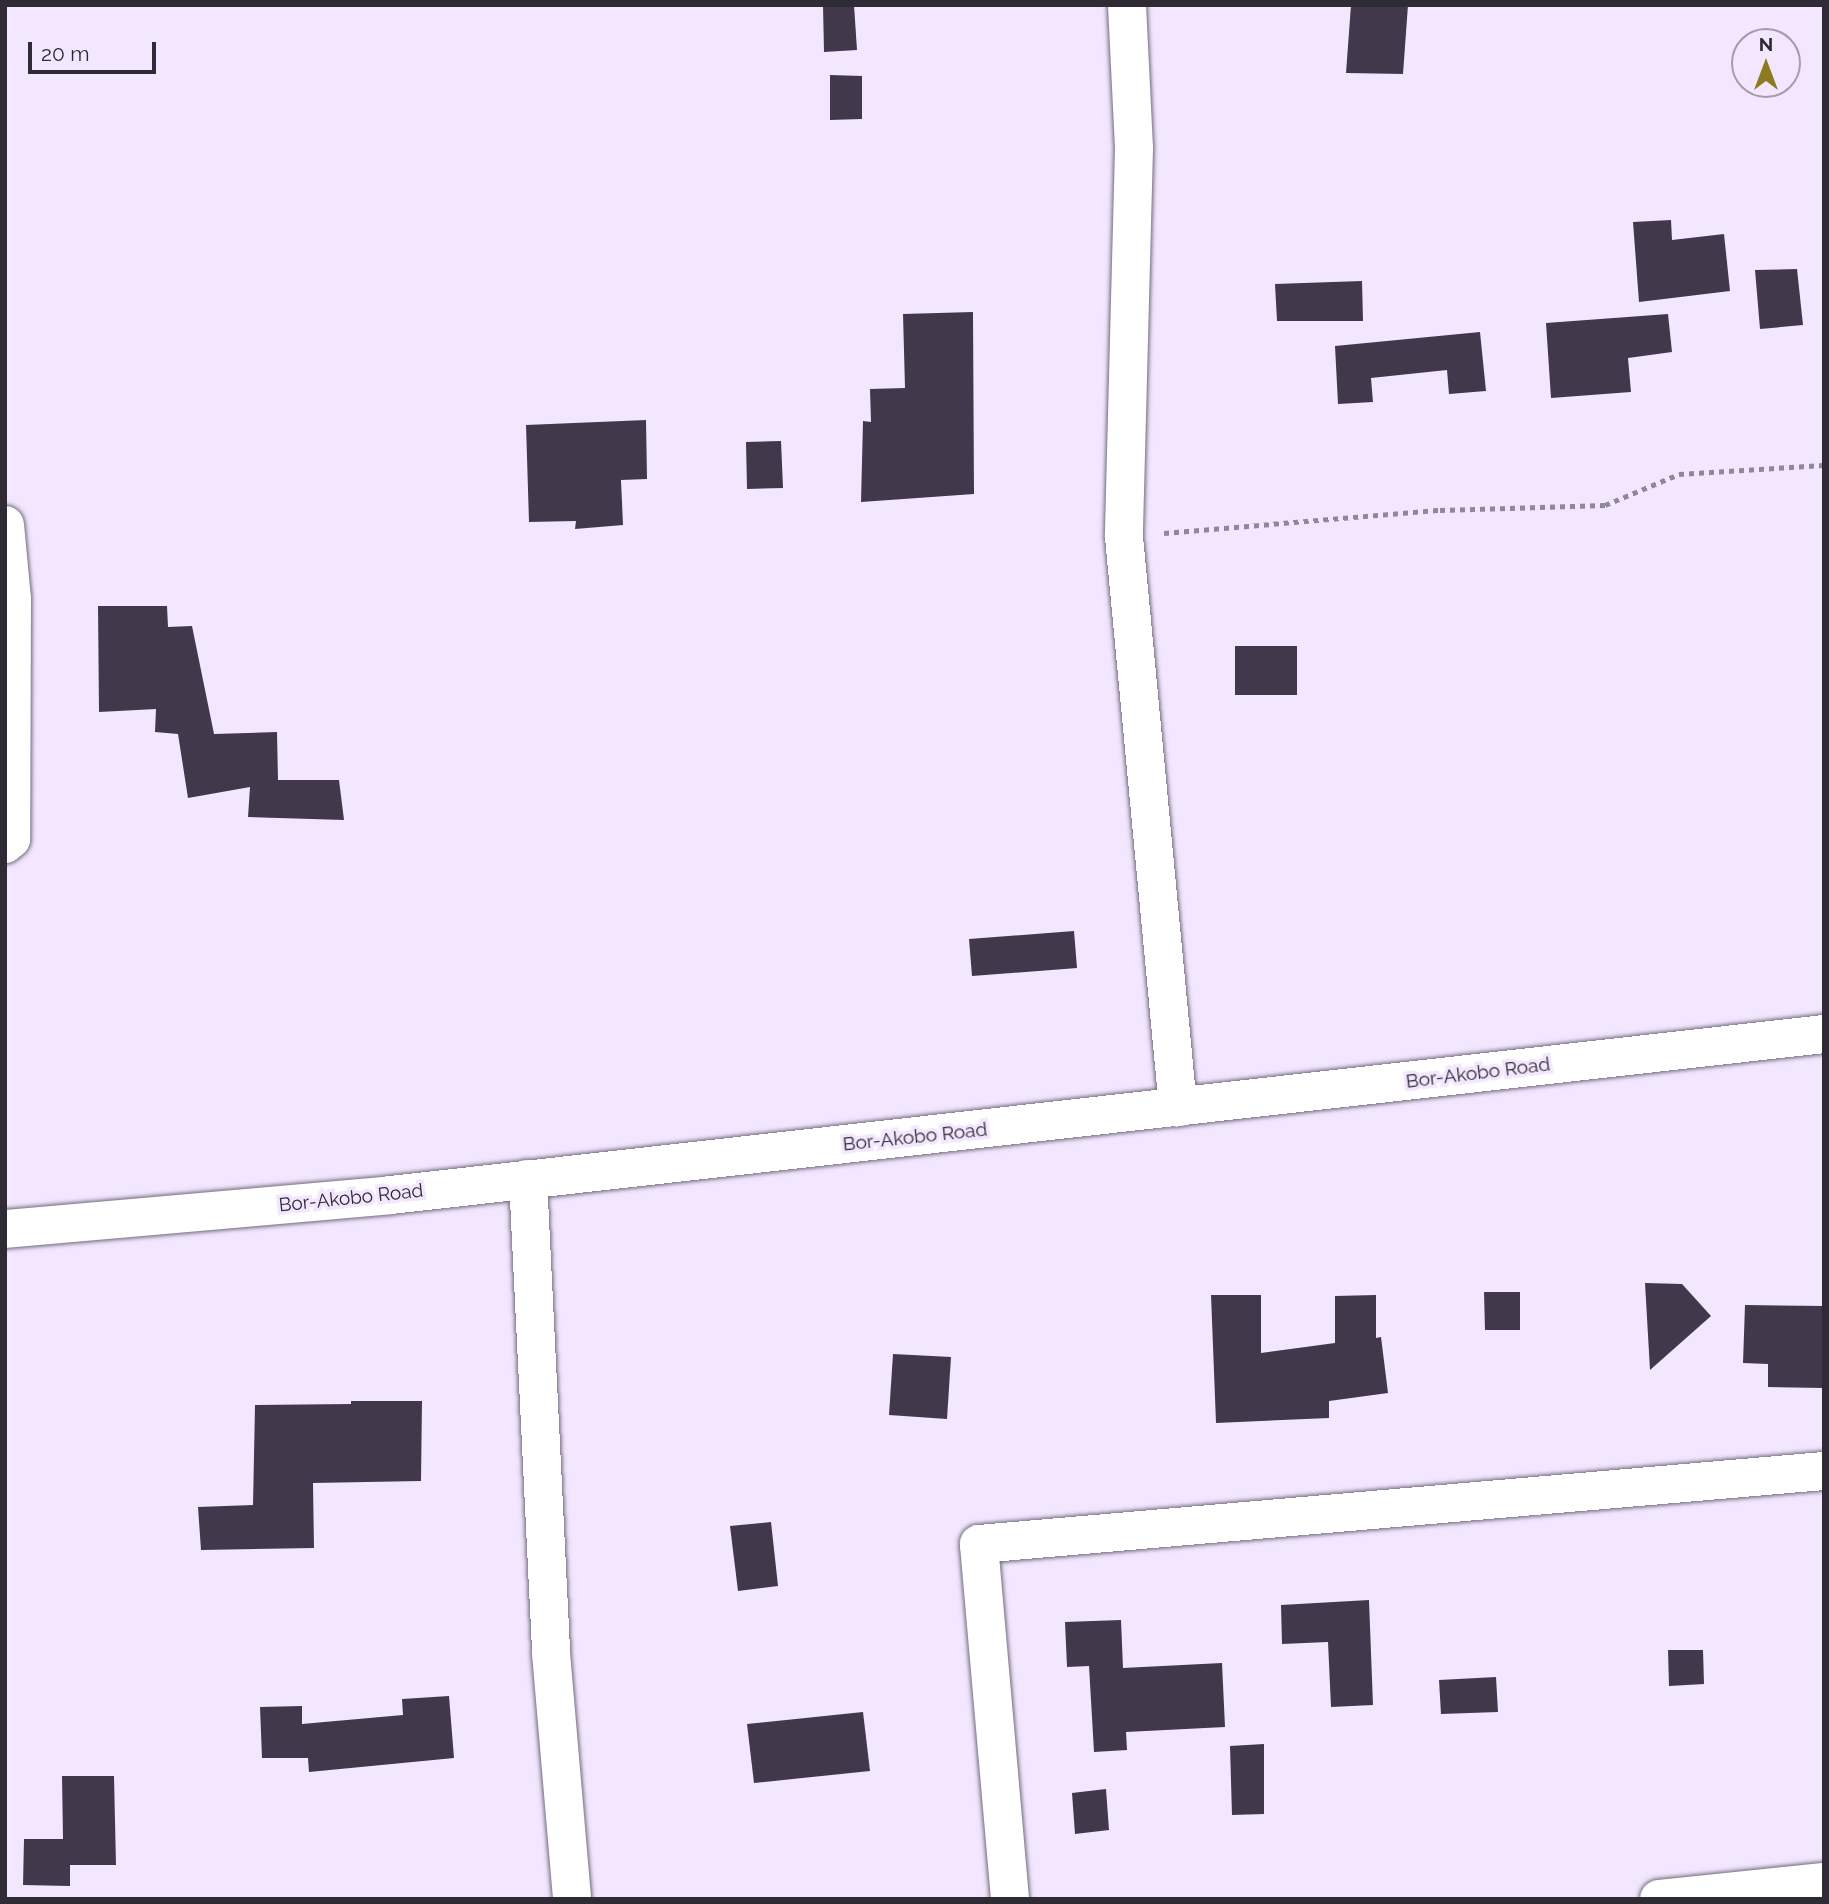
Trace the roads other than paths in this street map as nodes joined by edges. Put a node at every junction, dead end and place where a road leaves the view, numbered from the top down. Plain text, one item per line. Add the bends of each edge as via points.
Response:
1 (1126, 5) edge
2 (5, 525) edge
3 (5, 844) edge
4 (1824, 1034) edge
5 (1178, 1107) junction
6 (528, 1179) junction
7 (5, 1229) edge
8 (1824, 1471) edge
9 (1824, 1882) edge
10 (572, 1899) edge
11 (1010, 1899) edge
12 (1659, 1899) edge

1 - 5 street via 1133,148 1124,537
2 - 3 street via 12,639 11,839
4 - 5 street, Bor-Akobo Road
5 - 6 street, Bor-Akobo Road
6 - 7 street, Bor-Akobo Road
6 - 10 street via 551,1653
8 - 11 street via 979,1544
9 - 12 street

